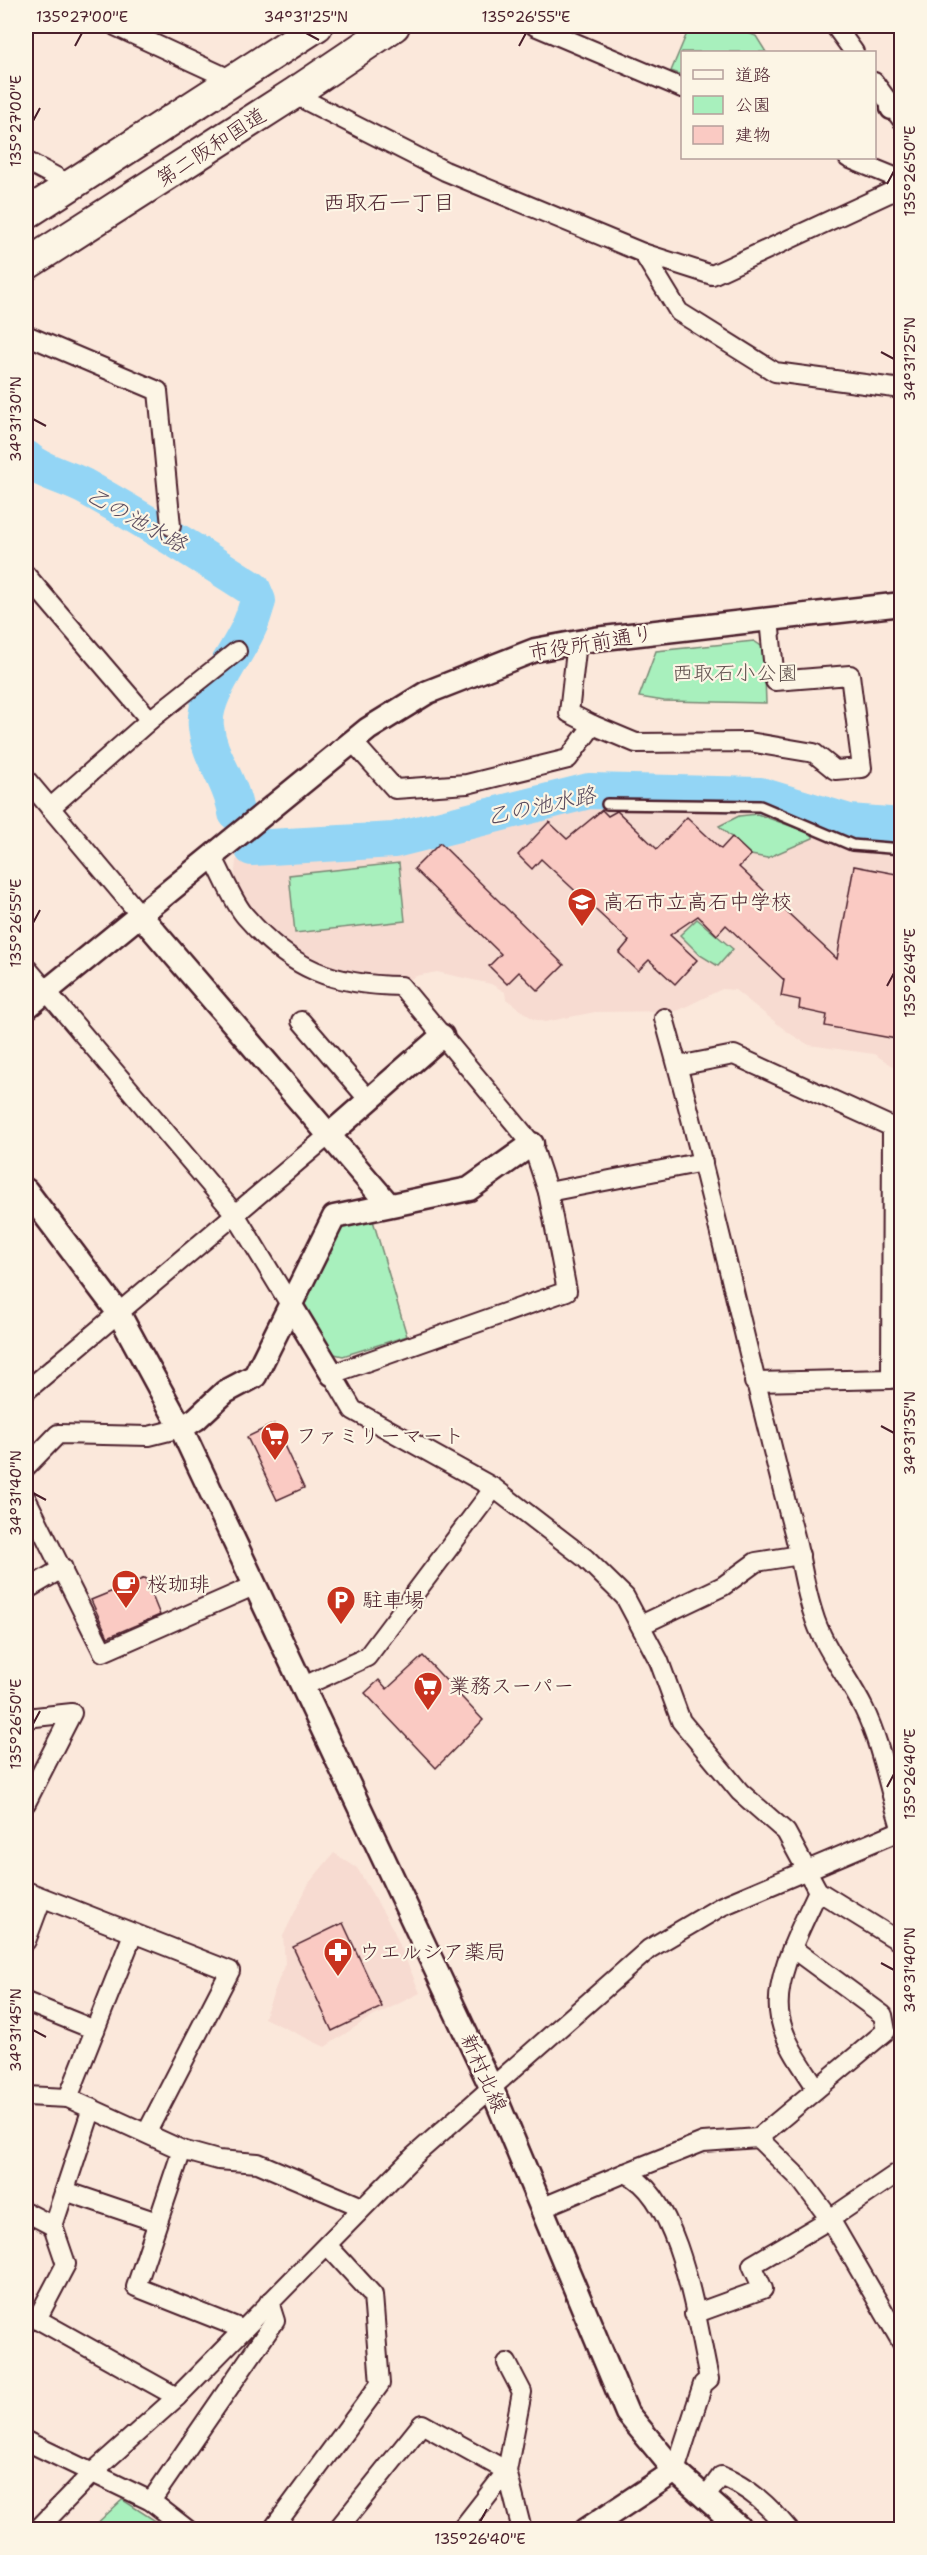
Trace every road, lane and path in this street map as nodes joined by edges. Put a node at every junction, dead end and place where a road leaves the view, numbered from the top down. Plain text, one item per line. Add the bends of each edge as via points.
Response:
1 (115, 26) edge
2 (317, 26) edge
3 (394, 26) edge
4 (536, 26) edge
5 (835, 26) edge
6 (853, 51) edge
7 (232, 80) junction
8 (876, 84) edge
9 (681, 88) edge
10 (293, 94) junction
11 (898, 110) edge
12 (850, 159) edge
13 (26, 161) edge
14 (902, 180) edge
15 (71, 185) junction
16 (902, 187) edge
17 (26, 214) edge
18 (643, 253) junction
19 (26, 265) edge
20 (26, 335) edge
21 (902, 389) edge
22 (171, 526) dead end
23 (26, 575) edge
24 (902, 604) edge
25 (769, 619) junction
26 (577, 642) junction
27 (237, 651) dead end
28 (150, 720) junction
29 (593, 725) junction
30 (353, 741) junction
31 (26, 779) edge
32 (607, 804) dead end
33 (50, 808) junction
34 (902, 849) edge
35 (212, 856) junction
36 (141, 916) junction
37 (26, 967) edge
38 (46, 991) junction
39 (26, 1008) edge
40 (664, 1018) dead end
41 (302, 1022) dead end
42 (442, 1036) junction
43 (678, 1066) junction
44 (368, 1100) junction
45 (329, 1135) junction
46 (531, 1144) junction
47 (703, 1162) junction
48 (26, 1190) edge
49 (548, 1192) junction
50 (389, 1204) junction
51 (235, 1214) junction
52 (291, 1306) junction
53 (118, 1312) junction
54 (332, 1374) junction
55 (754, 1382) junction
56 (26, 1391) edge
57 (181, 1428) junction
58 (26, 1467) edge
59 (494, 1488) junction
60 (26, 1498) edge
61 (800, 1555) junction
62 (63, 1568) junction
63 (257, 1588) junction
64 (26, 1590) edge
65 (641, 1625) junction
66 (303, 1686) junction
67 (26, 1718) edge
68 (26, 1803) edge
69 (902, 1830) edge
70 (807, 1870) junction
71 (818, 1891) junction
72 (34, 1894) edge
73 (133, 1934) junction
74 (26, 1941) edge
75 (902, 1943) edge
76 (792, 1948) junction
77 (26, 2002) edge
78 (95, 2030) junction
79 (816, 2087) junction
80 (492, 2089) junction
81 (26, 2096) edge
82 (68, 2098) junction
83 (92, 2108) junction
84 (147, 2132) junction
85 (758, 2138) junction
86 (182, 2150) junction
87 (902, 2170) edge
88 (625, 2173) junction
89 (65, 2191) junction
90 (362, 2207) junction
91 (541, 2208) junction
92 (26, 2212) edge
93 (830, 2219) junction
94 (158, 2222) junction
95 (53, 2226) junction
96 (327, 2245) junction
97 (269, 2302) junction
98 (694, 2314) junction
99 (31, 2317) edge
100 (242, 2329) junction
101 (902, 2343) edge
102 (507, 2363) dead end
103 (177, 2397) junction
104 (26, 2441) edge
105 (507, 2471) junction
106 (675, 2471) junction
107 (94, 2472) junction
108 (704, 2499) junction
109 (151, 2501) junction
110 (37, 2529) edge
111 (188, 2529) edge
112 (272, 2529) edge
113 (337, 2529) edge
114 (461, 2529) edge
115 (522, 2529) edge
116 (586, 2529) edge
117 (742, 2529) edge
118 (789, 2529) edge

1 - 7 street
2 - 7 highway
3 - 10 highway, 第二阪和国道
4 - 9 street
5 - 6 street
7 - 15 highway
8 - 11 street
10 - 18 street via 445,171
10 - 19 highway, 第二阪和国道
12 - 14 street
13 - 15 street
15 - 17 highway
16 - 18 street via 711,275
18 - 21 street via 679,312 775,372
20 - 22 street via 158,391
23 - 28 street
24 - 25 street, 市役所前通り
25 - 26 street, 市役所前通り
25 - 29 street via 775,681 850,675 862,768 835,770 814,753 749,742 636,743
26 - 29 street via 569,713
26 - 30 street, 市役所前通り via 525,653 428,692
27 - 28 street
28 - 33 street
29 - 30 street via 568,759 467,784 395,789
30 - 35 street, 市役所前通り
31 - 33 street
32 - 34 lane via 760,806 852,845
33 - 36 street
35 - 36 street, 市役所前通り
35 - 42 street via 245,916 287,955 325,977 365,985 401,986
36 - 38 street, 市役所前通り
36 - 45 street
37 - 38 street
38 - 39 street, 市役所前通り
38 - 51 street
40 - 43 street
41 - 44 street
42 - 44 street
42 - 46 street
43 - 47 street
43 - 55 street via 734,1055 892,1127 891,1379
44 - 45 street
45 - 50 street
45 - 51 street
46 - 49 street
46 - 50 street via 469,1189
47 - 49 street
47 - 55 street
48 - 53 street, 新村北線
49 - 54 street via 567,1291
50 - 52 street via 334,1217
51 - 52 street
51 - 53 street
52 - 54 street
52 - 57 street via 255,1376 225,1392
53 - 56 street
53 - 57 street, 新村北線
54 - 59 street via 353,1410
55 - 61 street
57 - 58 street via 149,1436 58,1434
57 - 63 street, 新村北線
59 - 65 street via 585,1558 625,1597
59 - 66 street via 367,1657
60 - 62 street
61 - 65 street via 756,1562 723,1586
61 - 69 street via 813,1613 827,1648 865,1710
62 - 63 street via 103,1652
62 - 64 street
63 - 66 street, 新村北線
65 - 70 street via 681,1721 740,1792 786,1832
66 - 80 street, 新村北線
67 - 68 street via 72,1713
69 - 70 street
70 - 71 street
70 - 80 street via 722,1906 649,1950
71 - 75 street
71 - 76 street
72 - 73 street
72 - 74 street
73 - 78 street
73 - 84 street via 230,1971
76 - 79 street via 781,1984 779,2017 796,2059
76 - 79 street via 883,2015 886,2031
77 - 78 street
78 - 82 street
79 - 85 street
80 - 90 street
80 - 91 street, 新村北線
81 - 82 street
82 - 83 street
83 - 84 street
83 - 89 street
84 - 86 street
85 - 88 street via 703,2142
85 - 93 street via 800,2179
86 - 90 street via 218,2160 258,2163
86 - 94 street
87 - 93 street
88 - 91 street
88 - 98 street via 636,2178 666,2216 678,2244
89 - 94 street
89 - 95 street
90 - 96 street
91 - 106 street, 新村北線 via 627,2413
92 - 95 street
93 - 98 street via 752,2265 763,2289
93 - 101 street
94 - 100 street via 136,2287
95 - 99 street via 66,2264
96 - 97 street
96 - 112 street via 373,2295 380,2384
97 - 100 street
97 - 109 street via 275,2321
98 - 106 street via 709,2379 703,2384
99 - 103 street
100 - 103 street
102 - 105 street via 522,2392
103 - 107 street
104 - 107 street
105 - 113 street via 422,2424
105 - 114 street
105 - 115 street
106 - 108 street, 新村北線
106 - 116 street
107 - 109 street
107 - 110 street
108 - 117 street, 新村北線
108 - 118 street via 721,2476 760,2499
109 - 111 street

